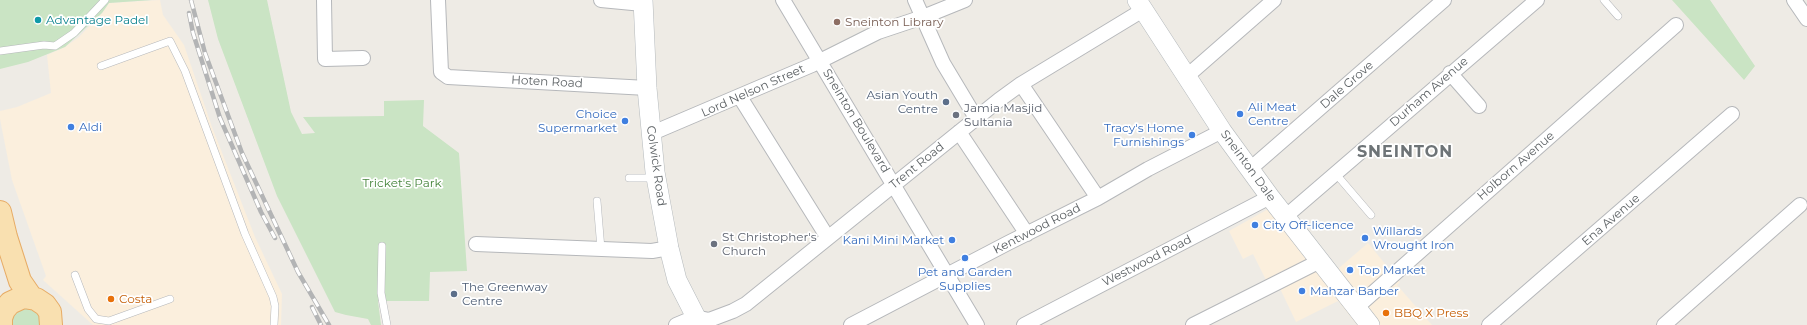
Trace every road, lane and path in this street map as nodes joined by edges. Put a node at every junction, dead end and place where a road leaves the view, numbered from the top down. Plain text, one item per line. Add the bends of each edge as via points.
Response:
1 (105, 0) edge
2 (324, 0) edge
3 (438, 0) edge
4 (601, 0) edge
5 (783, 0) edge
6 (915, 0) edge
7 (965, 0) edge
8 (1274, 0) edge
9 (1444, 0) edge
10 (1537, 0) edge
11 (1604, 0) edge
12 (1794, 0) edge
13 (643, 2) edge
14 (1140, 5) edge
15 (1618, 16) dead end
16 (923, 18) junction
17 (1807, 19) edge
18 (1676, 25) dead end
19 (0, 51) edge
20 (363, 58) dead end
21 (820, 60) junction
22 (101, 66) dead end
23 (1450, 73) junction
24 (1186, 77) junction
25 (1021, 84) junction
26 (647, 88) junction
27 (740, 97) junction
28 (1479, 106) dead end
29 (1732, 114) dead end
30 (976, 118) junction
31 (1222, 131) junction
32 (959, 132) junction
33 (650, 134) junction
34 (1250, 169) junction
35 (1336, 174) junction
36 (628, 178) dead end
37 (656, 178) junction
38 (895, 184) junction
39 (1270, 197) junction
40 (1098, 198) junction
41 (596, 201) dead end
42 (1800, 205) dead end
43 (0, 212) edge
44 (1371, 215) dead end
45 (1285, 217) junction
46 (1027, 234) junction
47 (828, 238) junction
48 (476, 244) dead end
49 (382, 246) dead end
50 (669, 248) junction
51 (601, 250) junction
52 (1320, 261) junction
53 (75, 275) dead end
54 (948, 275) junction
55 (31, 297) junction
56 (170, 299) dead end
57 (1357, 307) junction
58 (2, 311) edge
59 (55, 321) edge
60 (698, 321) edge
61 (274, 325) edge
62 (387, 325) edge
63 (676, 325) edge
64 (851, 325) edge
65 (977, 325) edge
66 (1024, 325) edge
67 (1193, 325) edge
68 (1370, 325) edge
69 (1489, 325) edge
70 (1664, 325) edge

1 - 19 lane via 74,34 55,46
2 - 20 street via 325,59
3 - 26 street, Hoten Road via 441,72 448,77
4 - 13 street
5 - 21 street, Sneinton Boulevard
6 - 16 street
7 - 16 street, Lord Nelson Street
8 - 24 street
9 - 34 street, Dale Grove
10 - 23 street, Durham Avenue
11 - 15 lane
12 - 17 street
13 - 26 street, Colwick Road
14 - 24 street, Sneinton Dale
14 - 25 street, Trent Road
16 - 21 street, Lord Nelson Street via 878,32
16 - 30 street via 943,63
18 - 57 street, Holborn Avenue
21 - 27 street, Lord Nelson Street
21 - 38 street, Sneinton Boulevard
22 - 61 lane via 170,41 185,71 245,234 273,297
23 - 28 street
23 - 35 street, Durham Avenue
24 - 31 street, Sneinton Dale
25 - 30 street, Trent Road
25 - 40 street
26 - 33 street, Colwick Road
27 - 33 street, Lord Nelson Street
27 - 47 street
29 - 69 street, Ena Avenue
30 - 32 street, Trent Road
31 - 34 street, Sneinton Dale
31 - 40 street, Kentwood Road
32 - 38 street, Trent Road
32 - 46 street
33 - 37 street, Colwick Road
34 - 39 street, Sneinton Dale
35 - 44 lane
35 - 45 street, Durham Avenue
36 - 37 lane
37 - 50 street, Colwick Road
38 - 47 street, Trent Road
38 - 54 street, Sneinton Boulevard
39 - 45 street, Sneinton Dale
39 - 66 street, Westwood Road
40 - 46 street, Kentwood Road
41 - 51 lane
42 - 70 street
43 - 55 main road via 20,281
45 - 52 street, Sneinton Dale
46 - 54 street, Kentwood Road
47 - 60 street, Trent Road via 746,304 709,320
48 - 51 street
49 - 62 lane via 381,293
50 - 51 street via 652,251
50 - 60 street, Colwick Road via 677,280
52 - 57 street, Sneinton Dale
52 - 67 street
53 - 56 lane via 88,309 96,320 109,321
54 - 64 street, Kentwood Road
54 - 65 street, Sneinton Boulevard
55 - 58 main road via 16,298
55 - 59 main road via 45,305
57 - 68 street, Sneinton Dale
60 - 63 street

